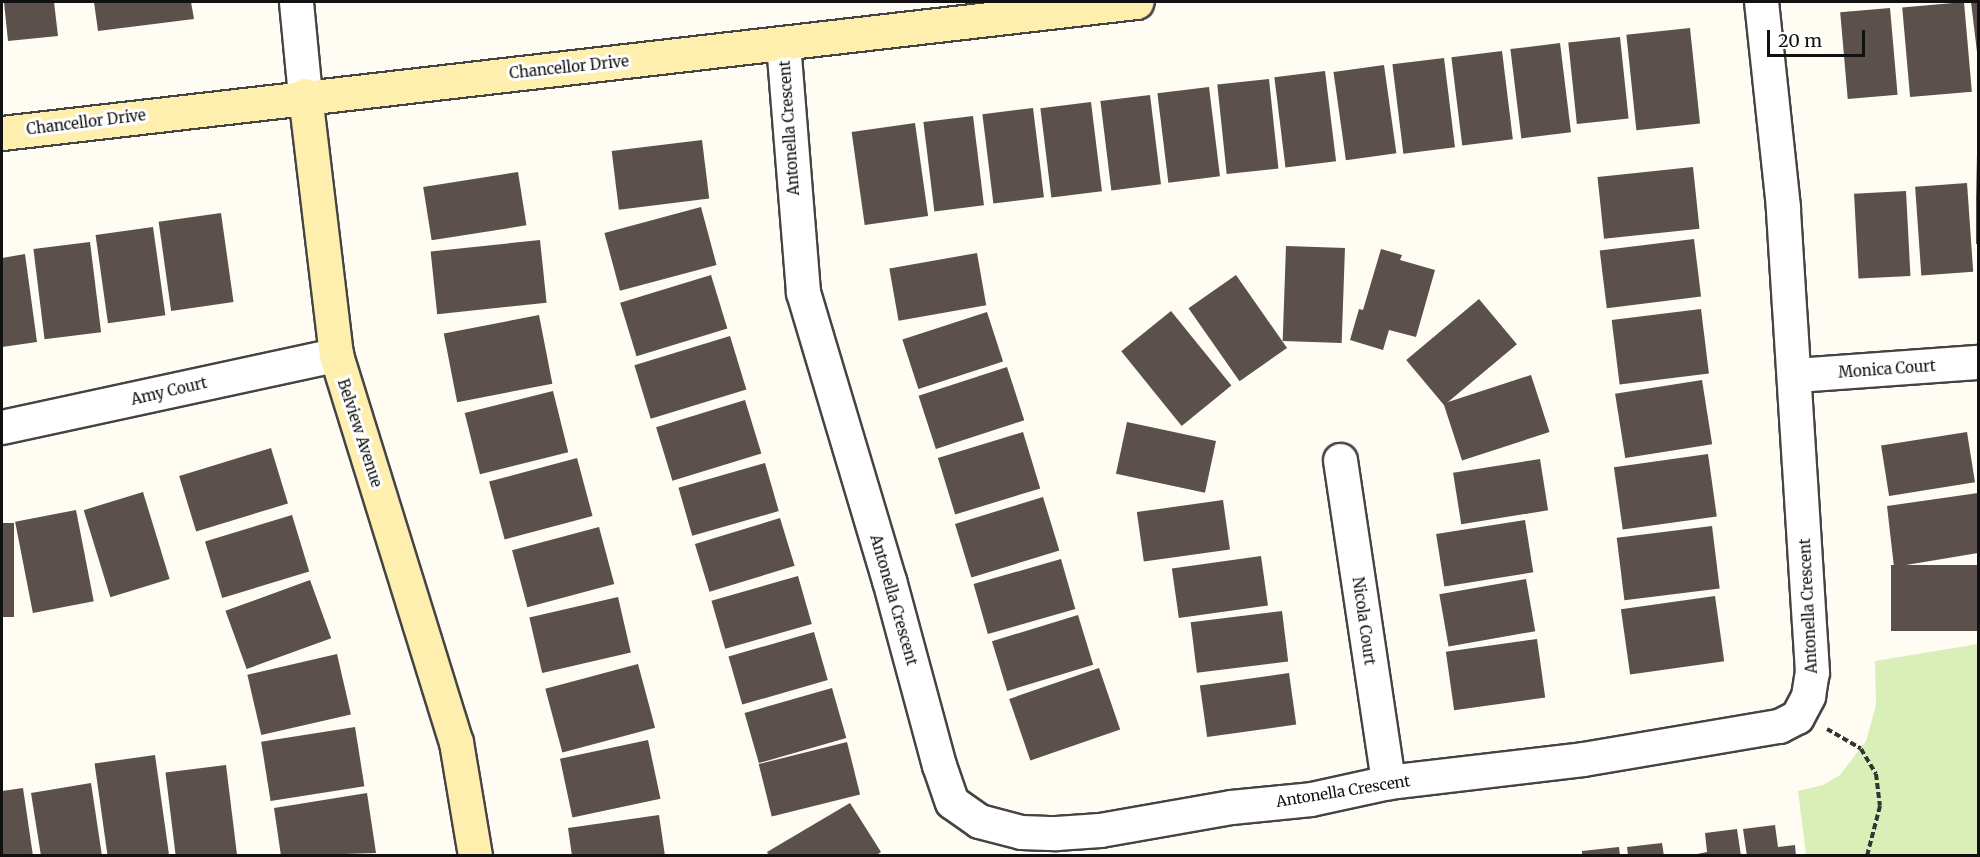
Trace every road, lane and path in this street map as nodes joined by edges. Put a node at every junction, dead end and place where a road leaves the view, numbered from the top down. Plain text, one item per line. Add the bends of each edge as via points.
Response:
1 (296, 2) edge
2 (1136, 2) edge
3 (1761, 2) edge
4 (783, 43) junction
5 (304, 95) junction
6 (2, 133) edge
7 (336, 355) junction
8 (1978, 362) edge
9 (1795, 375) junction
10 (2, 427) edge
11 (1340, 460) dead end
12 (1825, 728) dead end
13 (1388, 782) junction
14 (474, 855) edge
15 (1867, 855) edge

1 - 5 street, Belview Avenue
2 - 4 street, Chancellor Drive
3 - 9 street, Antonella Crescent
4 - 5 street, Chancellor Drive
4 - 13 street, Antonella Crescent via 803,292 952,802 998,828 1100,830 1231,807 1311,799
5 - 6 street, Chancellor Drive
5 - 7 street, Belview Avenue
7 - 10 street, Amy Court
7 - 14 street, Belview Avenue via 456,742
8 - 9 street, Monica Court
9 - 13 street, Antonella Crescent via 1812,672 1809,696 1797,717 1779,726 1583,759
11 - 13 street, Nicola Court
12 - 15 path via 1860,749 1876,774 1880,806

